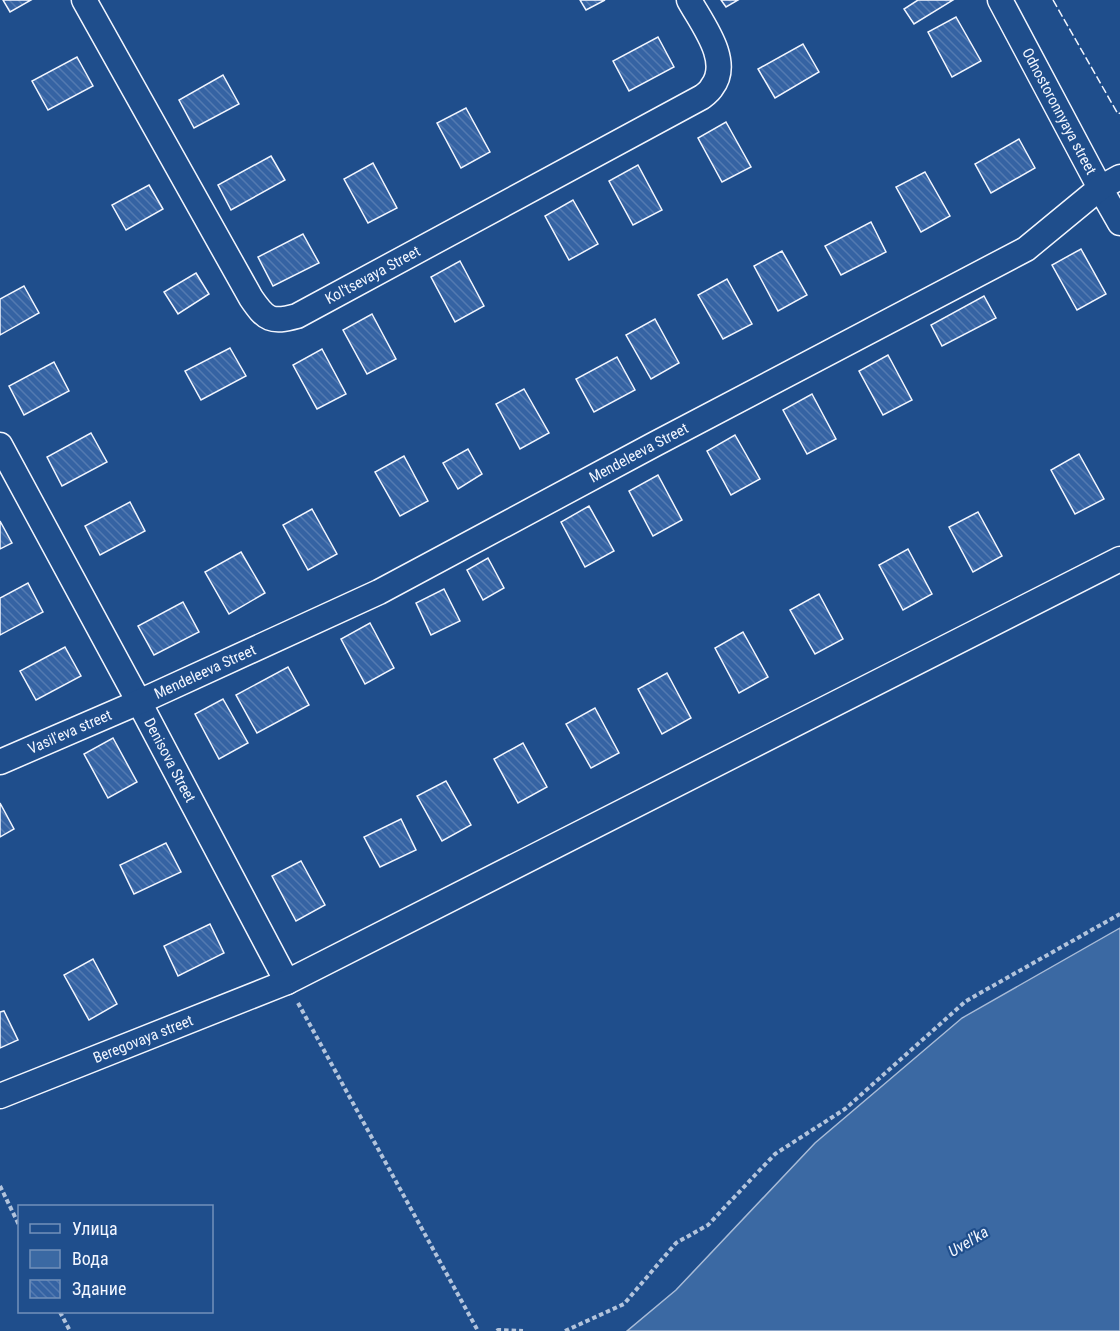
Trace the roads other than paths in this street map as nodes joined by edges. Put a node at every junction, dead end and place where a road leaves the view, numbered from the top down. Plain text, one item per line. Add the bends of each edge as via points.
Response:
1 (84, 0) edge
2 (689, 0) edge
3 (1000, 0) edge
4 (1110, 183) edge
5 (1120, 223) edge
6 (0, 445) edge
7 (1120, 559) edge
8 (139, 702) junction
9 (0, 762) edge
10 (287, 982) junction
11 (0, 1096) edge

1 - 2 street, Kol'tsevaya Street via 250,298 260,312 272,319 285,319 702,98 713,87 719,60
3 - 4 street, Odnostoronnyaya street
4 - 5 street, Odnostoronnyaya street
4 - 8 street, Mendeleeva Street via 1026,249 380,592
6 - 8 street, Denisova Street
7 - 10 street
8 - 9 street, Vasil'eva street
8 - 10 street, Denisova Street
10 - 11 street, Beregovaya street

